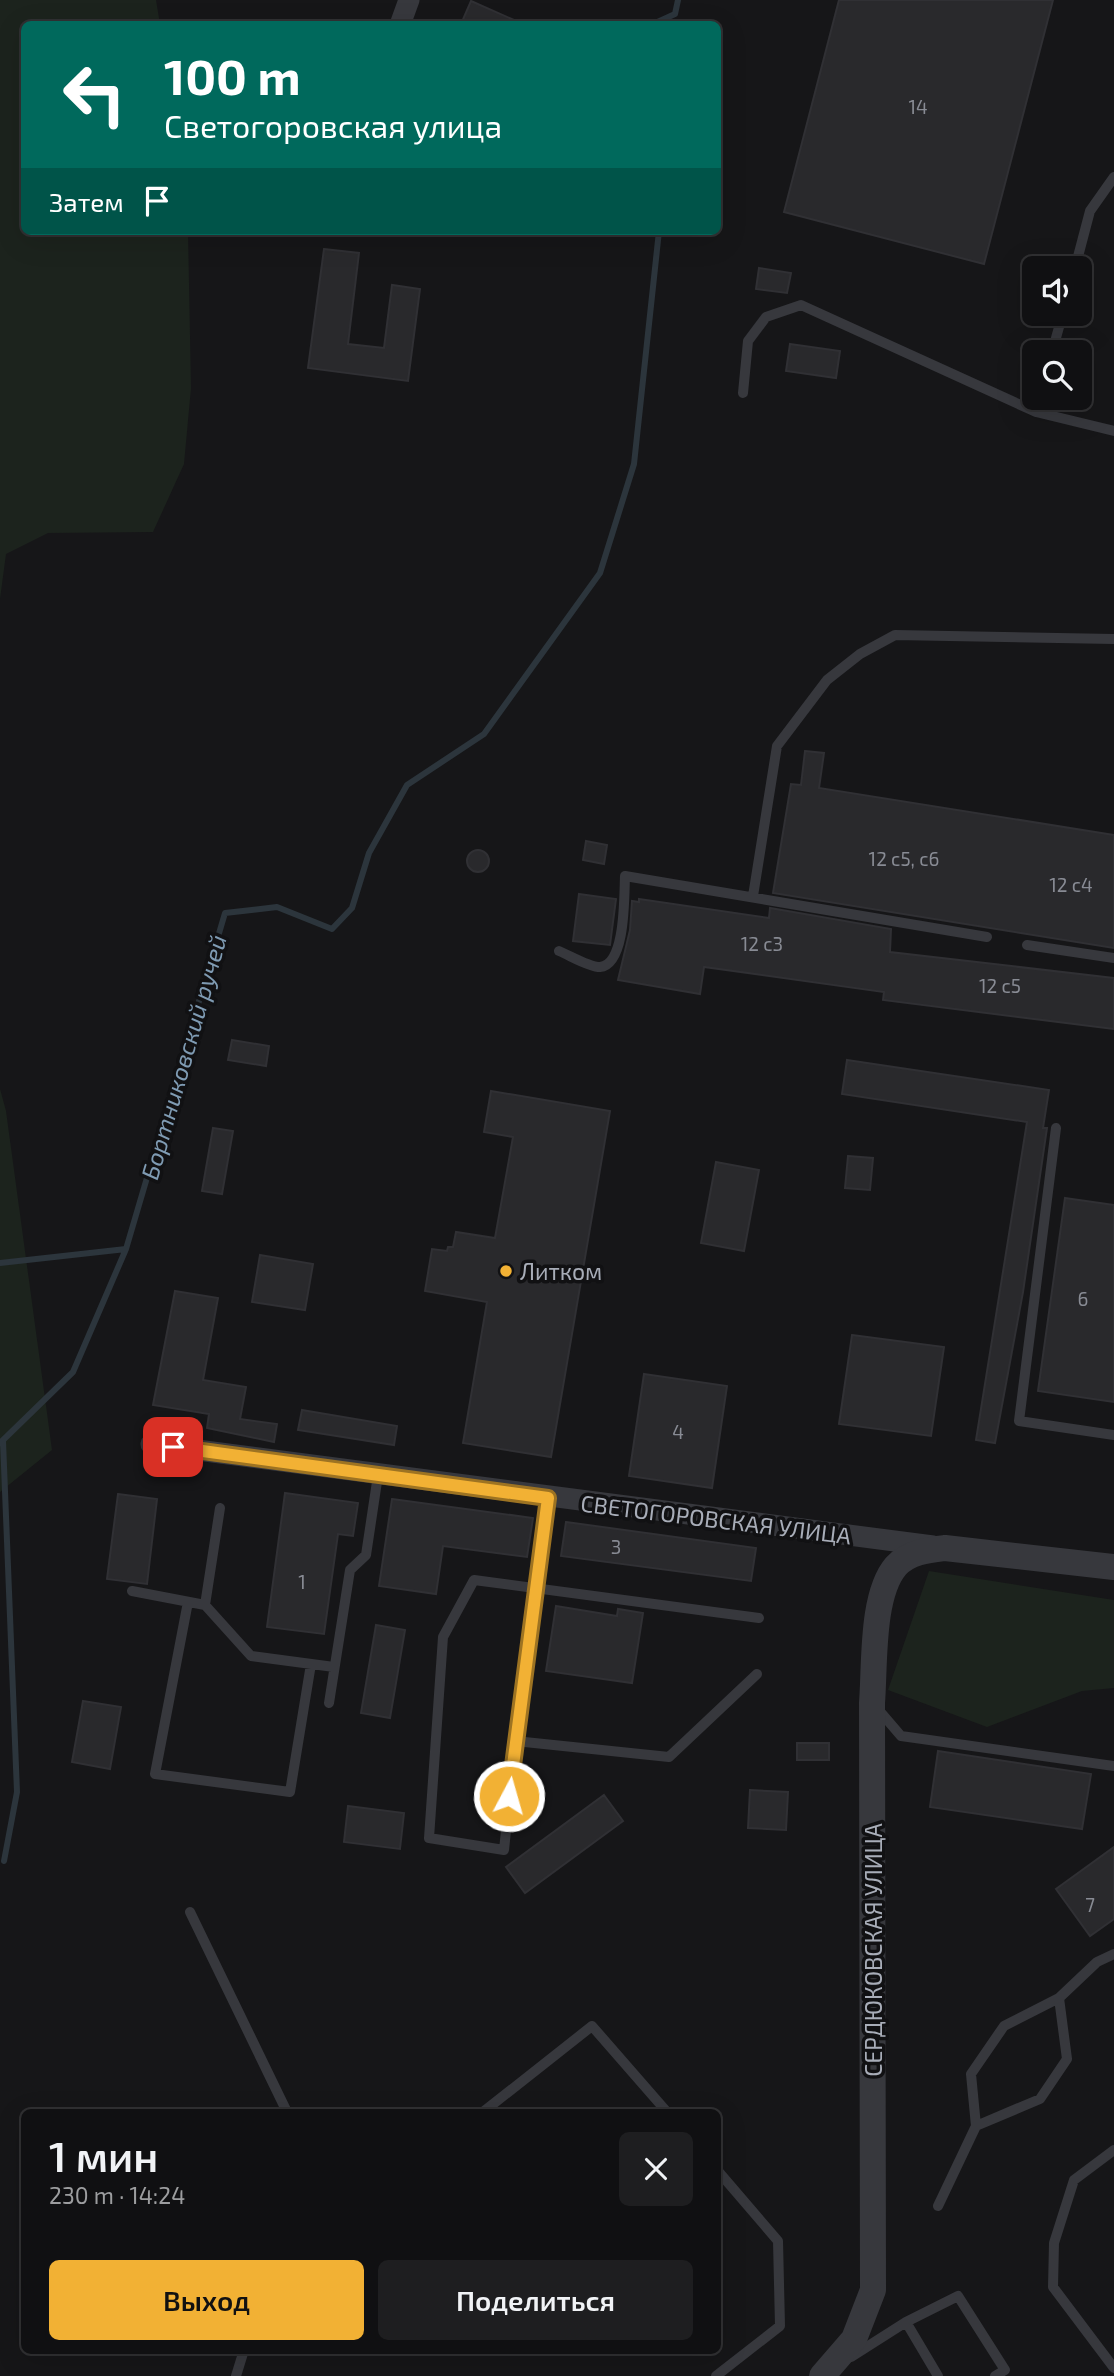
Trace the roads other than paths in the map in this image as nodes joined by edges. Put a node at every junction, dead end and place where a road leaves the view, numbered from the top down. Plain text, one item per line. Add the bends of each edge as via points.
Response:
1 (410, 0) edge
2 (401, 21) edge
3 (1114, 177) edge
4 (1078, 256) edge
5 (743, 393) dead end
6 (1036, 412) joint
7 (1114, 431) edge
8 (1114, 639) edge
9 (752, 896) junction
10 (987, 937) dead end
11 (1027, 945) dead end
12 (559, 951) dead end
13 (1114, 958) edge
14 (1056, 1128) dead end
15 (1114, 1435) edge
16 (151, 1444) dead end
17 (377, 1475) junction
18 (548, 1498) junction
19 (220, 1507) dead end
20 (946, 1548) junction
21 (1114, 1567) edge
22 (535, 1588) junction
23 (132, 1591) dead end
24 (188, 1602) junction
25 (205, 1605) junction
26 (759, 1618) dead end
27 (311, 1664) junction
28 (334, 1667) junction
29 (757, 1674) dead end
30 (329, 1703) dead end
31 (872, 1703) junction
32 (515, 1741) junction
33 (1114, 1766) edge
34 (190, 1912) dead end
35 (1114, 1954) edge
36 (1059, 1998) junction
37 (286, 2109) edge
38 (487, 2109) edge
39 (664, 2109) edge
40 (976, 2126) junction
41 (1114, 2150) edge
42 (721, 2174) edge
43 (938, 2206) dead end
44 (906, 2322) junction
45 (243, 2354) edge
46 (1114, 2368) edge
47 (825, 2374) edge
48 (236, 2376) edge
49 (716, 2376) edge
50 (938, 2376) edge
51 (995, 2376) edge

1 - 2 street
3 - 4 lane via 1090,211
5 - 6 lane via 748,341 766,317 801,305
6 - 7 lane
8 - 9 lane via 895,635 860,654 827,680 777,746
9 - 10 lane
9 - 12 lane via 625,876 619,949 608,964 599,967
11 - 13 lane
14 - 15 lane via 1019,1421
16 - 17 street, СВЕТОГОРОВСКАЯ УЛИЦА
17 - 18 street, СВЕТОГОРОВСКАЯ УЛИЦА
17 - 28 lane via 366,1555 350,1570
18 - 20 street, СВЕТОГОРОВСКАЯ УЛИЦА
18 - 22 lane
19 - 25 lane
20 - 21 street, СВЕТОГОРОВСКАЯ УЛИЦА
20 - 31 street, СЕРДЮКОВСКАЯ УЛИЦА via 923,1550 897,1564 884,1587
22 - 26 lane
22 - 32 lane
22 - 32 lane via 474,1580 443,1637 429,1839 504,1850
23 - 24 lane
24 - 25 lane
24 - 27 lane via 155,1774 290,1792
25 - 27 lane via 251,1656
27 - 28 lane
28 - 30 lane
29 - 32 lane via 669,1757
31 - 33 lane via 901,1736
31 - 47 street, СЕРДЮКОВСКАЯ УЛИЦА via 873,2290 855,2339
34 - 37 lane
35 - 36 lane via 1097,1962
36 - 40 lane via 1004,2026 971,2074
36 - 40 lane via 1067,2059 1040,2099
38 - 39 lane via 592,2026
40 - 43 lane
41 - 46 lane via 1074,2180 1054,2244 1053,2287
42 - 49 lane via 778,2241 780,2326
44 - 47 lane
44 - 50 lane
44 - 51 lane via 958,2297 1005,2370
45 - 48 lane

